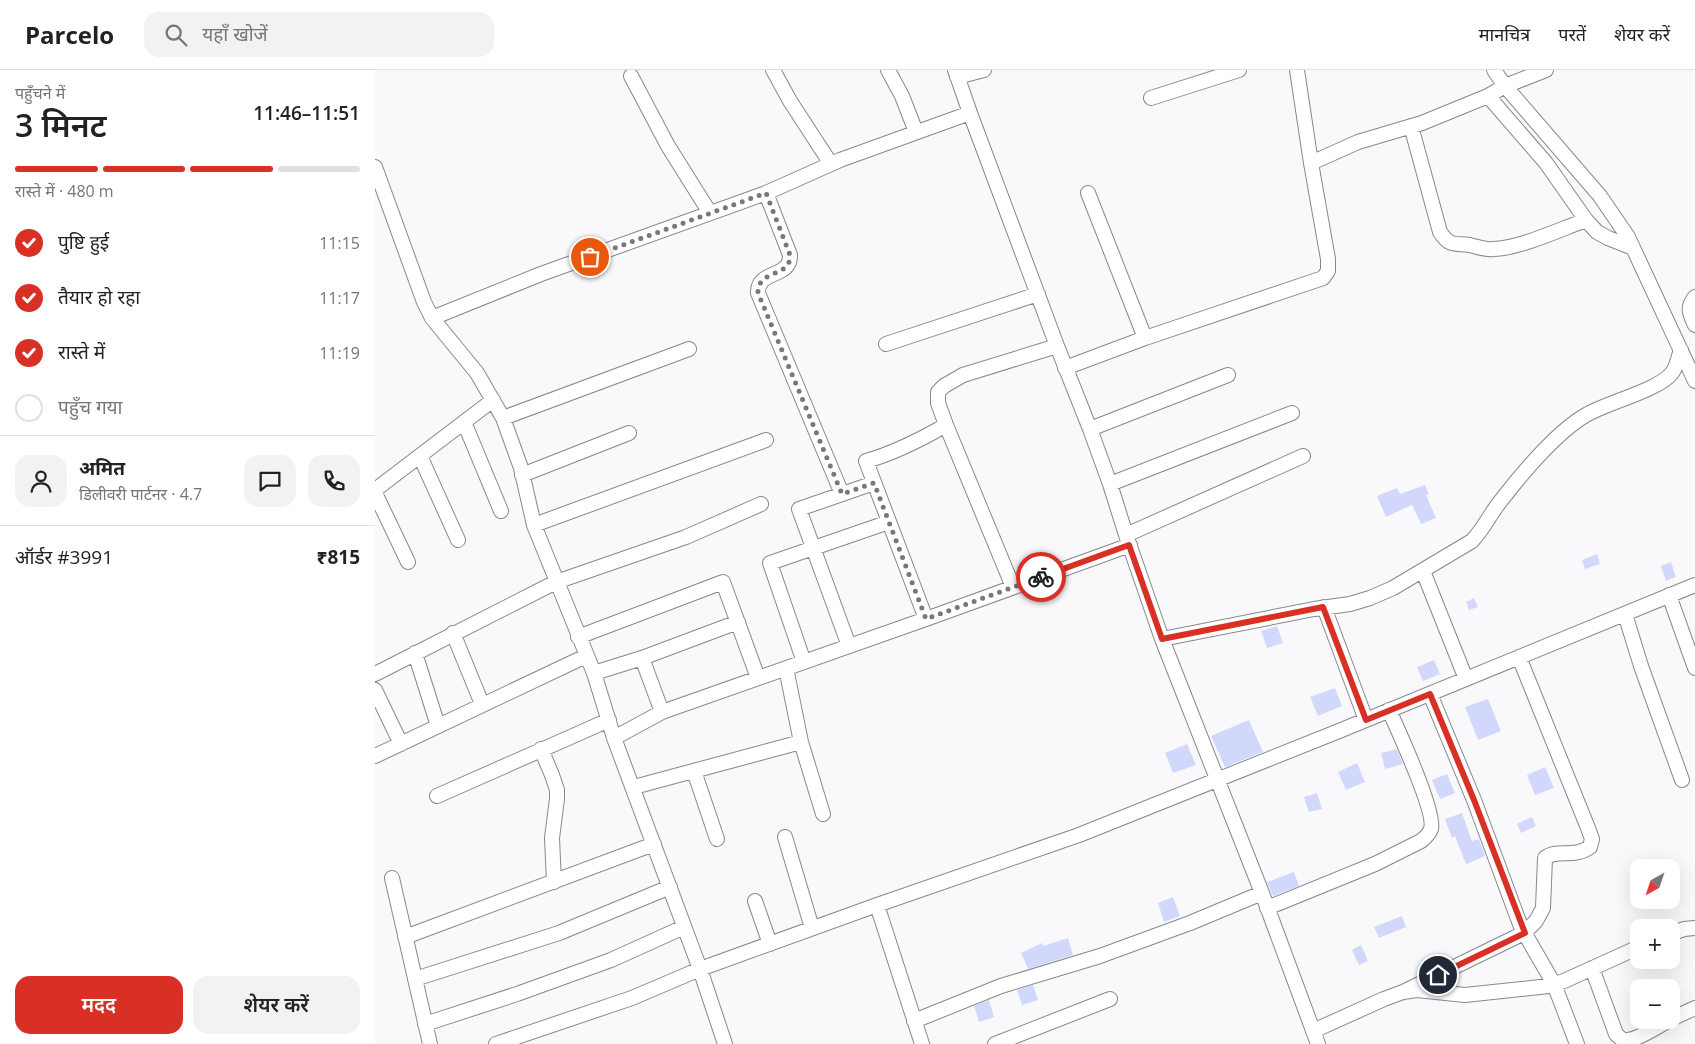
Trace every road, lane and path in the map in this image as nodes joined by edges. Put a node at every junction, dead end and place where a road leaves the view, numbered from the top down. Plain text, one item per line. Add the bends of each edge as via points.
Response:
1 (773, 70) edge
2 (888, 70) edge
3 (984, 70) edge
4 (1239, 70) edge
5 (1297, 70) edge
6 (1494, 70) edge
7 (1546, 70) edge
8 (956, 73) edge
9 (631, 76) dead end
10 (1505, 86) junction
11 (1488, 96) junction
12 (1151, 98) dead end
13 (969, 113) junction
14 (1411, 126) junction
15 (916, 132) junction
16 (1311, 163) junction
17 (831, 164) junction
18 (375, 167) edge
19 (766, 193) junction
20 (1088, 193) dead end
21 (710, 212) junction
22 (1586, 220) junction
23 (1633, 248) junction
24 (1038, 294) junction
25 (1695, 297) edge
26 (432, 318) junction
27 (1695, 325) edge
28 (1145, 338) junction
29 (886, 344) dead end
30 (1057, 346) junction
31 (689, 349) dead end
32 (1681, 350) junction
33 (1691, 360) edge
34 (1065, 368) junction
35 (1229, 375) dead end
36 (1695, 381) edge
37 (493, 400) junction
38 (1291, 413) dead end
39 (503, 418) junction
40 (464, 422) junction
41 (946, 425) junction
42 (1090, 429) junction
43 (629, 433) dead end
44 (766, 440) dead end
45 (420, 456) junction
46 (1303, 456) dead end
47 (523, 475) junction
48 (874, 483) junction
49 (1110, 484) junction
50 (375, 491) edge
51 (842, 494) junction
52 (761, 504) dead end
53 (501, 511) dead end
54 (889, 522) junction
55 (534, 525) junction
56 (458, 540) dead end
57 (1128, 540) junction
58 (813, 549) junction
59 (408, 562) dead end
60 (1423, 571) junction
61 (556, 582) junction
62 (1695, 585) edge
63 (1013, 587) junction
64 (1669, 595) junction
65 (1323, 607) junction
66 (1625, 614) junction
67 (926, 619) junction
68 (738, 622) junction
69 (453, 633) junction
70 (578, 637) junction
71 (1162, 639) junction
72 (849, 646) junction
73 (415, 653) junction
74 (586, 656) junction
75 (1519, 657) junction
76 (641, 658) junction
77 (804, 662) junction
78 (786, 668) junction
79 (1695, 668) edge
80 (593, 673) junction
81 (375, 674) edge
82 (758, 678) junction
83 (1466, 679) junction
84 (375, 690) edge
85 (1430, 694) junction
86 (482, 704) junction
87 (1389, 710) junction
88 (662, 712) junction
89 (609, 720) junction
90 (1366, 720) junction
91 (438, 726) junction
92 (614, 738) junction
93 (801, 742) junction
94 (401, 744) junction
95 (541, 749) junction
96 (375, 756) edge
97 (694, 771) junction
98 (1216, 780) junction
99 (1682, 780) dead end
100 (633, 787) junction
101 (437, 796) dead end
102 (823, 814) dead end
103 (785, 837) dead end
104 (717, 839) dead end
105 (654, 844) junction
106 (392, 878) dead end
107 (554, 882) junction
108 (670, 887) junction
109 (1261, 893) junction
110 (755, 901) dead end
111 (877, 905) junction
112 (1267, 908) junction
113 (684, 927) junction
114 (812, 928) junction
115 (1695, 928) edge
116 (1680, 931) edge
117 (1525, 933) junction
118 (405, 937) junction
119 (770, 944) junction
120 (1630, 951) edge
121 (1592, 968) junction
122 (700, 969) junction
123 (415, 978) junction
124 (1554, 984) junction
125 (1403, 992) junction
126 (1111, 999) dead end
127 (1695, 1008) edge
128 (1680, 1015) edge
129 (914, 1021) junction
130 (425, 1024) junction
131 (1654, 1029) edge
132 (1316, 1038) edge
133 (513, 1041) edge
134 (430, 1044) edge
135 (496, 1044) edge
136 (725, 1044) edge
137 (922, 1044) edge
138 (995, 1044) edge
139 (1577, 1044) edge

1 - 17 street
2 - 15 street
3 - 8 street
4 - 12 street
5 - 16 street
6 - 10 street
7 - 10 street
8 - 13 street
9 - 21 street via 668,146
10 - 11 street
10 - 23 street via 1600,196
11 - 14 street
11 - 22 street via 1546,164
13 - 15 street
13 - 24 street
14 - 16 street via 1358,142
14 - 22 street via 1440,232 1451,244 1500,248
15 - 17 street
16 - 28 street via 1328,259 1328,271 1323,278
17 - 19 street
18 - 26 street
19 - 21 street
19 - 51 street via 790,262 787,267 761,281 758,293
20 - 28 street
21 - 26 street
22 - 23 street via 1597,232
23 - 32 street
24 - 29 street
24 - 30 street
25 - 27 street via 1690,311
26 - 37 street via 470,363
28 - 34 street
30 - 34 street
30 - 41 street via 963,375 944,386 938,392 938,403
31 - 39 street
32 - 33 street
32 - 60 street via 1671,374 1662,382 1572,424 1501,499 1472,541
33 - 36 street
34 - 42 street
35 - 42 street
37 - 39 street
37 - 40 street
38 - 49 street
39 - 47 street
40 - 45 street
40 - 53 street
41 - 48 street via 887,455 866,461
41 - 63 street
42 - 49 street
43 - 47 street
44 - 55 street
45 - 50 street
45 - 56 street
46 - 57 street
47 - 55 street
48 - 51 street
48 - 54 street
49 - 57 street
50 - 59 street
51 - 58 street via 799,509
52 - 61 street via 686,537
54 - 58 street
54 - 67 street
55 - 61 street
57 - 63 street
57 - 71 street
58 - 72 street
58 - 77 street via 770,563
60 - 65 street via 1371,598
60 - 83 street
61 - 69 street
61 - 70 street
62 - 64 street
63 - 67 street
64 - 66 street
64 - 79 street
65 - 71 street
65 - 90 street
66 - 75 street
66 - 99 street
67 - 72 street
68 - 70 street via 723,582
68 - 76 street
68 - 82 street
69 - 73 street
69 - 86 street
70 - 74 street
71 - 98 street
72 - 77 street
73 - 81 street
73 - 91 street
74 - 80 street
74 - 86 street
75 - 83 street
75 - 117 street via 1592,839 1590,847 1584,851 1558,853 1545,858 1543,908
76 - 80 street
76 - 88 street
77 - 78 street
78 - 82 street
78 - 93 street
80 - 89 street
82 - 88 street
83 - 85 street
84 - 94 street
85 - 87 street
85 - 117 street
86 - 91 street
87 - 90 street
87 - 112 street via 1421,786 1431,821 1427,836 1375,864
88 - 92 street
89 - 92 street
89 - 95 street
90 - 98 street
91 - 94 street
92 - 100 street
93 - 97 street
93 - 102 street
94 - 96 street
95 - 101 street
95 - 107 street via 557,790 552,838
97 - 100 street
97 - 104 street
98 - 109 street
98 - 111 street via 1079,835
100 - 105 street
103 - 114 street
105 - 107 street
105 - 108 street
106 - 118 street
107 - 118 street
108 - 113 street
108 - 123 street via 559,933
109 - 112 street
109 - 129 street via 1190,923 1100,956 1001,986
110 - 119 street
111 - 114 street
111 - 129 street
112 - 132 street
113 - 122 street
113 - 130 street via 611,960
114 - 119 street
115 - 116 street
117 - 124 street
117 - 125 street
118 - 123 street
119 - 122 street
120 - 121 street
121 - 124 street
121 - 131 street via 1615,1034 1628,1040
122 - 133 street via 632,998
122 - 136 street
123 - 130 street
124 - 125 street via 1465,995 1417,990
124 - 139 street
125 - 132 street
126 - 138 street
127 - 128 street
129 - 137 street
130 - 134 street
133 - 135 street

